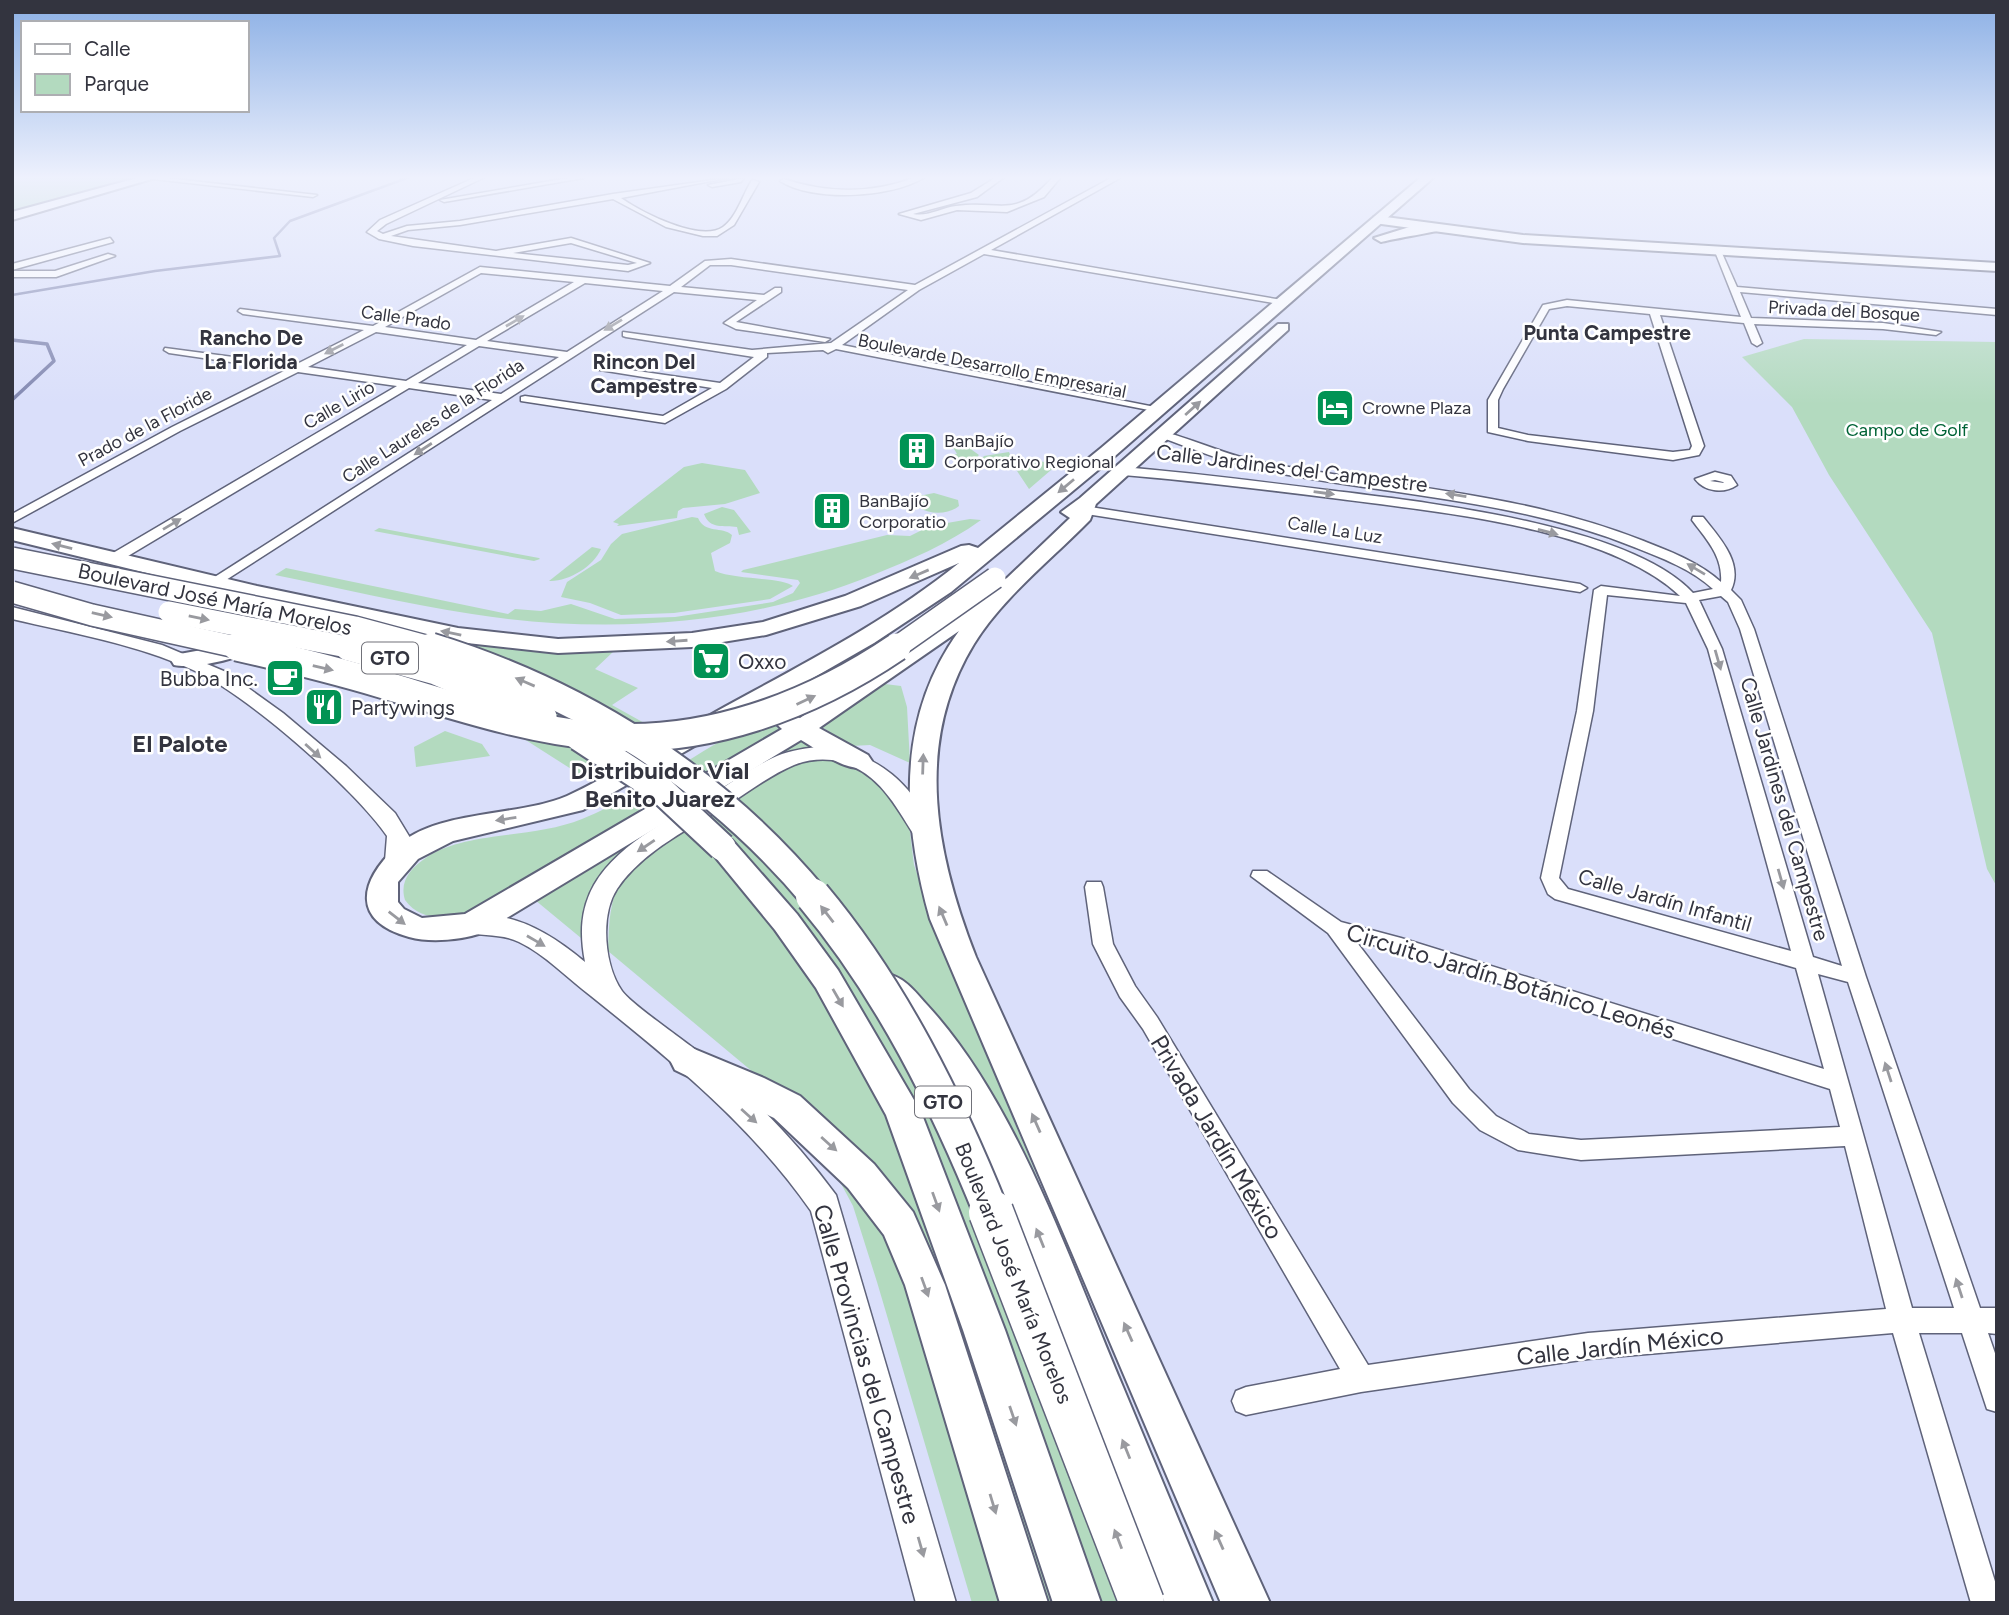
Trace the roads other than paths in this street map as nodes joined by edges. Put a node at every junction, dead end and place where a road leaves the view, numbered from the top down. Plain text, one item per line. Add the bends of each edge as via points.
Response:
1 (61, 253) edge
2 (502, 253) edge
3 (617, 253) edge
4 (979, 253) edge
5 (997, 253) edge
6 (1349, 253) edge
7 (1362, 253) edge
8 (1718, 253) edge
9 (1758, 253) edge
10 (1860, 253) edge
11 (111, 256) dead end
12 (1997, 261) edge
13 (12, 267) edge
14 (1997, 267) edge
15 (1348, 268) dead end
16 (12, 274) edge
17 (582, 281) junction
18 (916, 288) junction
19 (671, 289) junction
20 (1733, 289) junction
21 (778, 290) dead end
22 (765, 298) junction
23 (1737, 300) junction
24 (1282, 303) junction
25 (243, 311) dead end
26 (1654, 312) junction
27 (1997, 312) edge
28 (1297, 314) dead end
29 (1673, 314) junction
30 (1261, 321) junction
31 (1750, 321) junction
32 (373, 330) junction
33 (1280, 330) junction
34 (1936, 332) dead end
35 (626, 334) dead end
36 (475, 343) junction
37 (1757, 343) dead end
38 (834, 346) junction
39 (169, 350) dead end
40 (760, 354) junction
41 (565, 355) junction
42 (600, 367) dead end
43 (296, 369) junction
44 (409, 384) junction
45 (722, 387) junction
46 (503, 398) junction
47 (525, 400) dead end
48 (1152, 413) junction
49 (1164, 435) junction
50 (1695, 453) junction
51 (1123, 471) junction
52 (1715, 476) dead end
53 (1387, 493) junction
54 (1086, 506) junction
55 (12, 519) edge
56 (1698, 520) dead end
57 (12, 534) edge
58 (1003, 535) junction
59 (12, 558) edge
60 (113, 559) junction
61 (1020, 579) junction
62 (12, 580) edge
63 (215, 583) junction
64 (1580, 588) dead end
65 (1724, 591) junction
66 (12, 592) edge
67 (257, 593) junction
68 (1691, 599) junction
69 (12, 612) edge
70 (183, 660) junction
71 (801, 729) junction
72 (859, 761) junction
73 (573, 804) junction
74 (923, 832) junction
75 (397, 861) junction
76 (1260, 876) dead end
77 (1094, 887) dead end
78 (471, 925) junction
79 (1335, 928) junction
80 (859, 955) junction
81 (1806, 965) junction
82 (1857, 977) junction
83 (612, 998) junction
84 (687, 1060) junction
85 (1839, 1083) junction
86 (1854, 1136) junction
87 (1902, 1320) junction
88 (1969, 1321) junction
89 (1997, 1321) edge
90 (1361, 1379) junction
91 (1997, 1399) edge
92 (1246, 1401) dead end
93 (936, 1603) edge
94 (1024, 1603) edge
95 (1077, 1603) edge
96 (1142, 1603) edge
97 (1189, 1603) edge
98 (1246, 1603) edge
99 (1986, 1603) edge

1 - 13 street
2 - 3 street via 628,268 646,262
4 - 18 street
5 - 24 street
6 - 24 main road
7 - 15 main road
8 - 20 street
9 - 14 main road
10 - 12 main road
11 - 16 street via 56,274
17 - 19 street
17 - 32 street, Prado de la Floride via 480,270
36 -> 17 street, Calle Lirio
18 - 19 street, Calle Laureles de la Florida via 731,262 708,263
18 - 38 street
19 - 22 street
19 -> 41 street, Calle Laureles de la Florida
20 - 23 street
20 - 27 street
21 - 22 street
22 - 38 street via 729,323
23 - 29 street via 1719,312
23 - 31 street
24 - 30 main road
25 - 32 street, Calle Prado
26 - 29 street
26 - 50 street via 1698,446
26 - 50 street via 1567,303 1546,307 1493,400 1491,428 1528,438 1673,456
28 - 33 main road
29 - 31 street, Privada del Bosque
30 - 33 main road
30 - 48 main road
31 - 34 street, Privada del Bosque
31 - 37 street
32 - 36 street, Calle Prado
32 -> 43 street, Prado de la Floride
49 -> 33 main road
35 - 40 street
36 - 41 street, Calle Prado
36 - 44 street, Calle Lirio
38 - 40 street
38 - 48 street, Boulevarde Desarrollo Empresarial
39 - 43 street
40 - 45 street
41 - 46 street, Calle Laureles de la Florida
42 - 45 street
43 - 44 street
43 - 55 street, Prado de la Floride
44 - 46 street
60 -> 44 street, Calle Lirio
45 - 47 street via 660,421
46 -> 63 street, Calle Laureles de la Florida
48 -> 58 main road
49 - 51 main road
49 - 53 street, Calle Jardines del Campestre via 1256,465
50 - 52 street
51 -> 53 street, Calle Jardines del Campestre
51 - 54 main road
65 -> 53 street, Calle Jardines del Campestre via 1689,565 1604,530 1528,509
53 -> 68 street, Calle Jardines del Campestre via 1592,545 1663,575
54 - 61 main road via 1083,516
54 - 64 street, Calle La Luz
66 -> 54 main road, bridge via 337,671 486,716 550,730 629,737 715,729 786,710 859,672 995,578 1068,514
56 - 65 street via 1725,560 1728,581
60 -> 57 main road
58 -> 67 main road via 816,614 738,634 692,640 558,646 509,642
58 - 73 main road via 943,587 866,638
80 -> 59 main road, Boulevard José María Morelos / GTO, bridge via 787,864 741,819 620,729 542,690 468,659 339,623
60 - 63 main road
61 - 71 main road
74 -> 61 main road via 924,751 939,692 962,644
62 -> 95 main road, Boulevard José María Morelos / GTO, bridge via 303,637 477,686 614,757 663,792 722,847 827,979 903,1112 984,1330
63 - 67 main road
65 - 68 street
65 - 82 street, Calle Jardines del Campestre via 1734,600 1747,629
67 - 70 main road via 278,604 279,617 268,630 237,648
68 -> 81 street, Calle Jardines del Campestre via 1715,649
68 - 81 street, Calle Jardín Infantil via 1601,590 1585,711 1550,878 1562,894
69 - 70 street via 133,642
70 -> 75 street via 239,689 384,815 399,838
71 - 72 main road
71 - 73 main road via 773,713 757,713 640,782
71 - 78 main road
72 - 74 street via 906,797
72 -> 83 street via 831,751 787,760 621,865 598,903 593,934 596,962
73 -> 75 main road via 454,830
98 -> 74 main road via 960,957 938,904
75 -> 78 main road via 381,892 383,905 393,918 422,929
76 - 79 street
77 - 90 street, Privada Jardín México via 1103,944 1127,991
78 -> 83 street, Calle Provincias del Campestre via 519,931
79 - 85 street, Circuito Jardín Botánico Leonés via 1412,948
79 - 86 street, Circuito Jardín Botánico Leonés via 1461,1096 1488,1123 1525,1143 1581,1150
96 -> 80 main road, Boulevard José María Morelos / GTO, bridge via 968,1155 918,1049
97 -> 80 main road, bridge via 1034,1223 991,1130 957,1067 902,998
81 - 82 street, Calle Jardín Infantil
81 - 85 street, Calle Jardines del Campestre
88 -> 82 street, Calle Jardines del Campestre
83 - 84 street, Calle Provincias del Campestre
84 -> 93 street, Calle Provincias del Campestre via 772,1136 825,1205
84 -> 94 main road via 786,1107 861,1175 899,1224 925,1285
85 - 86 street, Calle Jardines del Campestre
86 - 87 street, Calle Jardines del Campestre
87 - 88 street, Calle Jardín México
87 - 90 street, Calle Jardín México via 1588,1346
87 - 99 street, Calle Jardines del Campestre
88 - 89 street, Calle Jardín México
88 - 91 street, Calle Jardines del Campestre
90 - 92 street, Calle Jardín México

